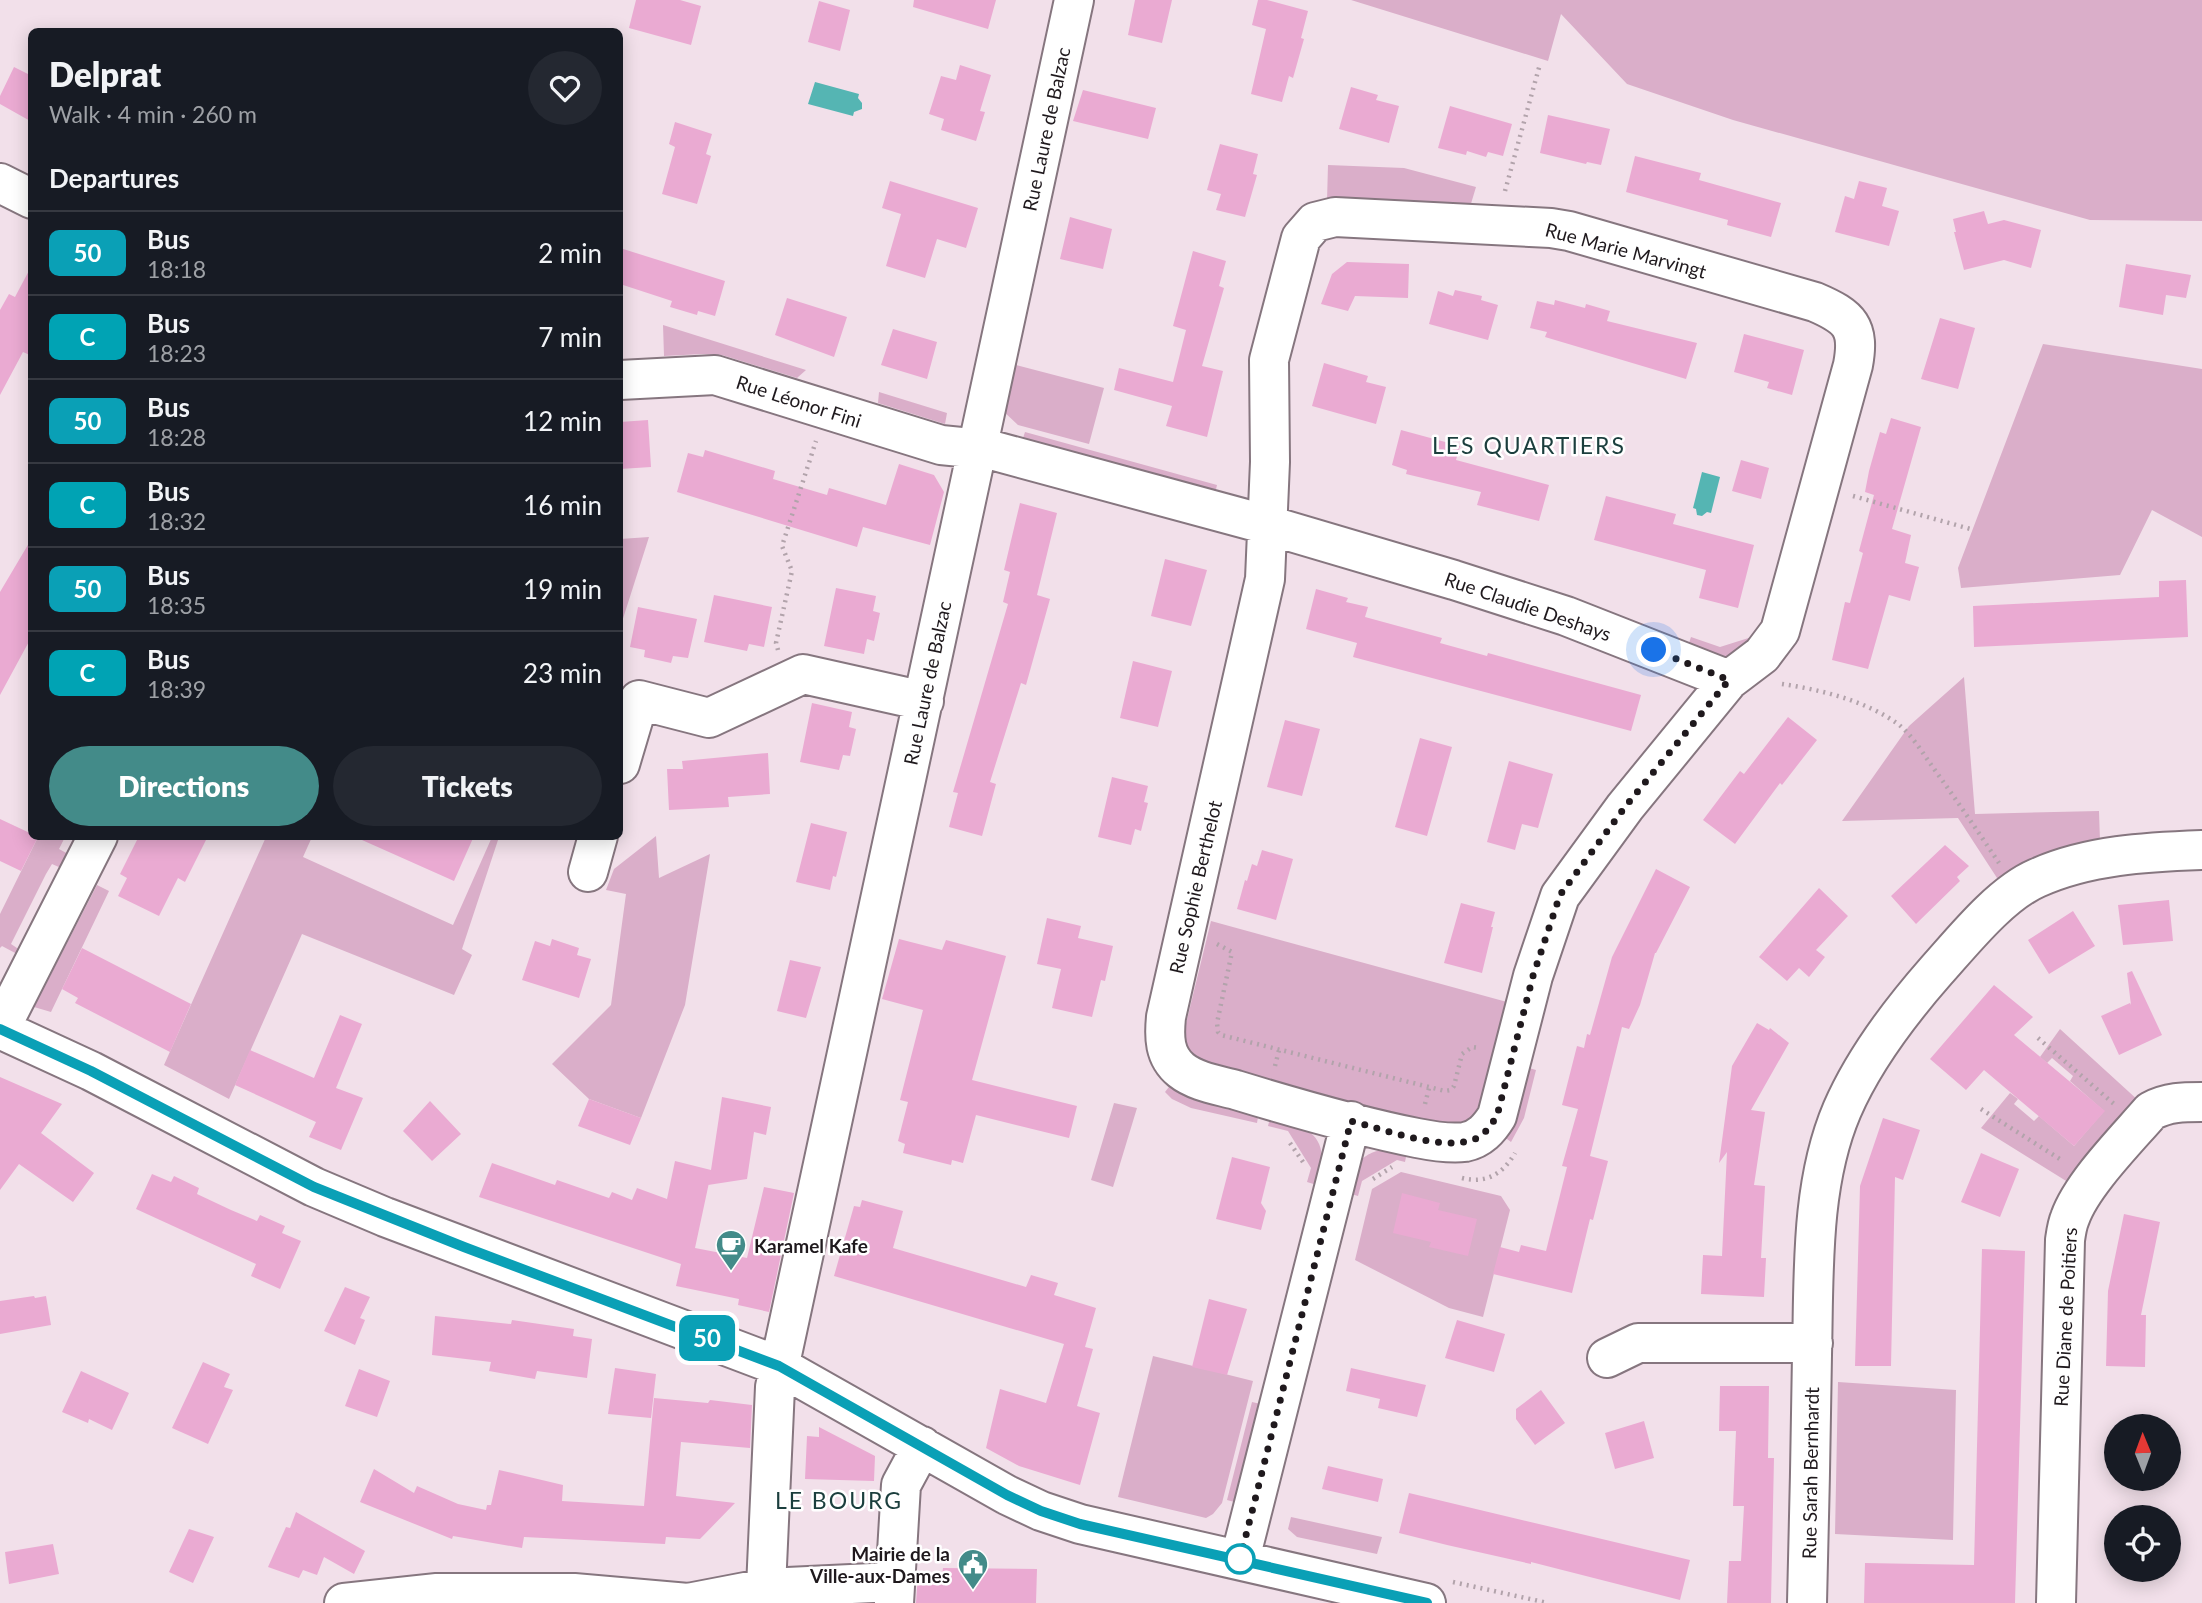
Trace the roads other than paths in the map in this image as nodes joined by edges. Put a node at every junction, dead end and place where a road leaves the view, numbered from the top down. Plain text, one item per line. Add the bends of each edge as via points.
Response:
1 (1074, 0) edge
2 (0, 183) edge
3 (28, 197) edge
4 (623, 380) edge
5 (976, 448) junction
6 (1268, 525) junction
7 (1729, 680) junction
8 (924, 701) junction
9 (623, 754) edge
10 (96, 840) edge
11 (2202, 850) edge
12 (0, 1029) edge
13 (2202, 1102) edge
14 (1351, 1121) junction
15 (1813, 1343) junction
16 (1606, 1358) dead end
17 (779, 1366) junction
18 (922, 1446) junction
19 (1240, 1559) junction
20 (766, 1588) junction
21 (894, 1592) edge
22 (660, 1602) edge
23 (344, 1603) edge
24 (1426, 1603) edge
25 (1807, 1603) edge
26 (2056, 1603) edge

1 - 5 street, Rue Laure de Balzac
2 - 3 street
4 - 5 street, Rue Léonor Fini via 715,375 941,445
5 - 6 street, Rue Claudie Deshays
5 - 8 street, Rue Laure de Balzac
6 - 7 street, Rue Claudie Deshays via 1566,616
6 - 7 street, Rue Marie Marvingt via 1269,360 1301,238 1315,222 1335,217 1569,232 1815,302 1850,322 1856,347 1780,631 1750,667
6 - 14 street, Rue Sophie Berthelot via 1265,579 1164,1035 1172,1061 1192,1078
7 - 14 street via 1560,895 1533,976 1497,1116 1484,1133 1464,1142 1438,1141
8 - 9 street via 803,674 709,718 639,700
8 - 17 street, Rue Laure de Balzac
10 - 12 street
11 - 15 street, Rue Sarah Bernhardt via 2089,860 2036,878 1974,929 1918,992 1858,1078 1832,1143 1818,1213
12 - 17 street via 314,1187
13 - 26 street, Rue Diane de Poitiers via 2178,1102 2151,1111 2094,1180 2069,1219
14 - 19 street
15 - 16 street via 1638,1343
15 - 25 street, Rue Sarah Bernhardt
17 - 18 street
17 - 20 street, Rue Laure de Balzac
18 - 19 street via 1041,1511
18 - 21 street via 901,1485
19 - 24 street
20 - 21 street
20 - 22 street via 688,1603
22 - 23 street via 538,1593 437,1594

